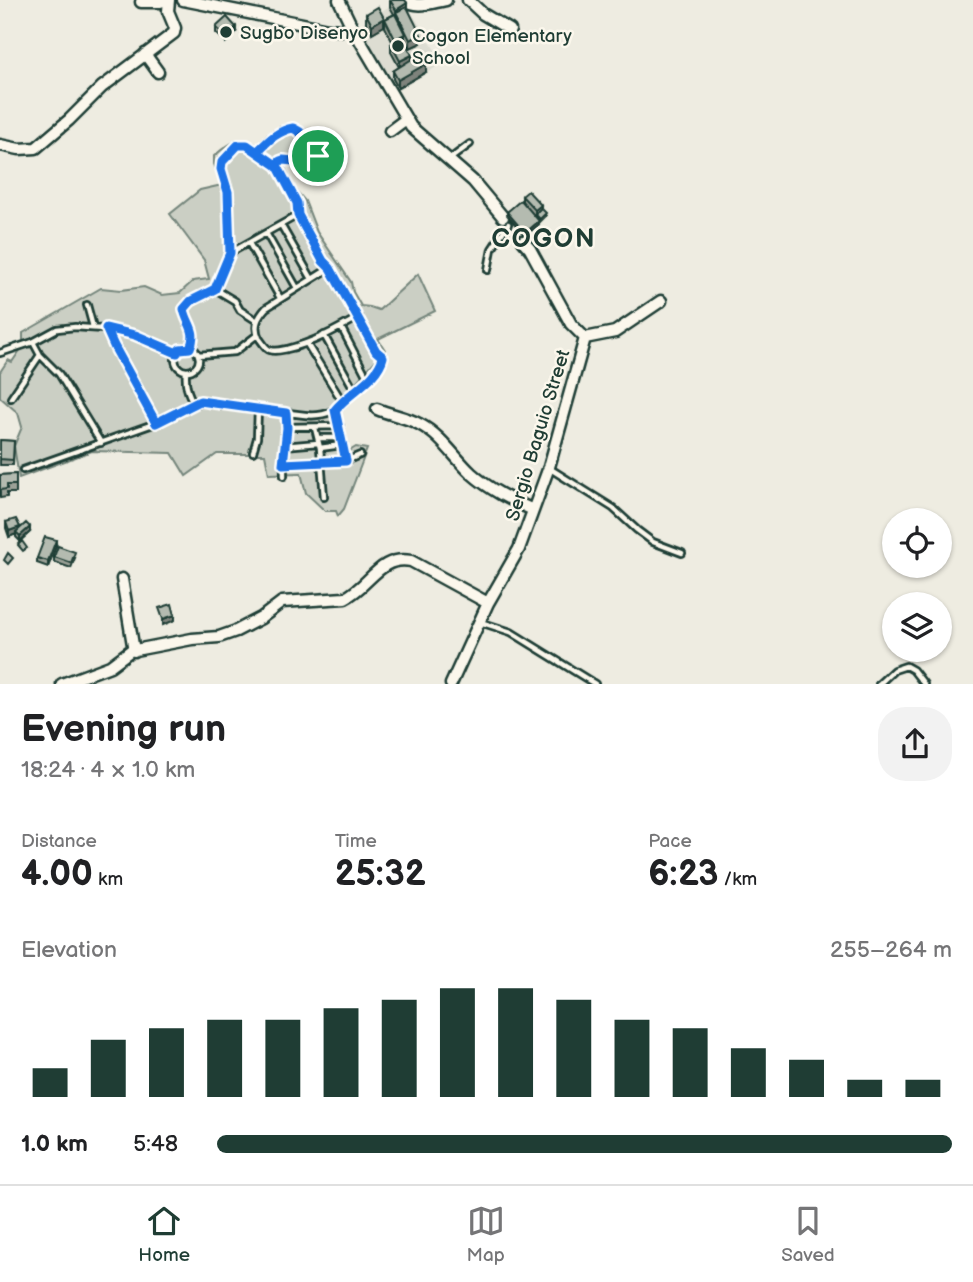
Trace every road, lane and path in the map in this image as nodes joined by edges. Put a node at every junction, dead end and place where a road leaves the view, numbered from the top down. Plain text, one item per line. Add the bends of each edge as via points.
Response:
1 (167, 0) edge
2 (183, 0) edge
3 (339, 0) edge
4 (407, 0) edge
5 (446, 0) edge
6 (468, 0) edge
7 (141, 2) dead end
8 (352, 27) junction
9 (510, 30) dead end
10 (145, 54) junction
11 (158, 72) dead end
12 (406, 119) junction
13 (390, 131) dead end
14 (470, 144) dead end
15 (0, 145) edge
16 (257, 152) junction
17 (449, 159) junction
18 (276, 165) junction
19 (298, 215) junction
20 (506, 220) joint
21 (281, 225) junction
22 (266, 233) junction
23 (523, 241) tunnel mouth
24 (249, 243) junction
25 (230, 253) junction
26 (330, 268) junction
27 (488, 270) dead end
28 (312, 279) junction
29 (297, 288) junction
30 (215, 289) junction
31 (280, 298) junction
32 (661, 301) dead end
33 (88, 305) dead end
34 (359, 317) junction
35 (257, 321) junction
36 (93, 327) junction
37 (341, 327) junction
38 (106, 328) junction
39 (257, 335) junction
40 (324, 335) junction
41 (585, 338) junction
42 (33, 342) junction
43 (307, 344) junction
44 (190, 348) junction
45 (0, 353) edge
46 (177, 353) junction
47 (40, 355) junction
48 (198, 355) junction
49 (186, 371) junction
50 (368, 379) junction
51 (355, 391) junction
52 (11, 398) dead end
53 (342, 401) junction
54 (194, 404) junction
55 (258, 408) junction
56 (377, 409) dead end
57 (335, 410) junction
58 (286, 413) junction
59 (156, 423) junction
60 (340, 426) junction
61 (287, 428) junction
62 (316, 428) junction
63 (342, 438) junction
64 (101, 443) junction
65 (319, 443) junction
66 (342, 445) junction
67 (285, 446) junction
68 (253, 452) dead end
69 (360, 455) dead end
70 (346, 461) junction
71 (321, 463) junction
72 (283, 464) junction
73 (549, 467) junction
74 (23, 470) dead end
75 (284, 476) dead end
76 (324, 497) dead end
77 (533, 510) junction
78 (682, 553) dead end
79 (122, 579) dead end
80 (488, 603) junction
81 (479, 621) junction
82 (134, 651) junction
83 (62, 684) edge
84 (451, 684) edge
85 (596, 684) edge
86 (878, 684) edge
87 (924, 684) edge

1 - 7 street
1 - 10 street via 175,31
2 - 8 street via 328,29
3 - 8 street
4 - 5 street via 413,5
6 - 9 street
8 - 12 street
10 - 11 street
10 - 15 street via 36,148
12 - 13 street
12 - 17 street
14 - 17 lane
16 - 18 lane
16 - 18 lane via 270,139 293,128 318,156 315,163 283,160
16 - 25 lane via 238,145 222,162
17 - 20 street
18 - 19 lane via 297,203
19 - 21 lane
19 - 26 lane
20 - 27 lane
21 - 22 lane
21 - 28 lane
22 - 24 lane
22 - 29 lane
23 - 41 street, Sergio Baguio Street via 571,324
24 - 25 lane
24 - 31 lane
25 - 30 lane
26 - 28 lane
26 - 34 lane
28 - 29 lane
29 - 31 lane
30 - 35 lane
30 - 44 lane via 184,309 192,330
31 - 35 lane
32 - 41 street via 615,332
33 - 36 lane
34 - 37 lane
34 - 50 lane via 383,357
35 - 39 lane
36 - 38 lane
36 - 42 lane via 57,329
37 - 40 lane
37 - 50 lane
38 - 46 lane
38 - 59 lane
39 - 43 lane via 271,350
39 - 48 lane via 236,352
40 - 43 lane
40 - 51 lane
41 - 73 street, Sergio Baguio Street
42 - 45 lane
42 - 47 lane
43 - 53 lane
44 - 46 lane
44 - 48 lane
46 - 49 lane via 176,364
47 - 52 lane
47 - 64 lane via 59,373
48 - 49 lane via 196,367
49 - 54 lane via 187,394
50 - 51 lane
51 - 53 lane
53 - 57 lane
54 - 55 lane via 205,401
54 - 59 lane
55 - 58 lane
55 - 68 lane
56 - 77 street via 418,423 491,489
57 - 58 lane via 311,415
57 - 60 lane
58 - 61 lane
59 - 64 lane
60 - 62 lane
60 - 63 lane
61 - 62 lane
61 - 67 lane
62 - 65 lane
63 - 65 lane
63 - 66 lane
64 - 74 lane
65 - 66 lane
65 - 67 lane
65 - 71 lane
66 - 70 lane
67 - 72 lane
69 - 70 lane
70 - 71 lane
71 - 72 lane
71 - 76 lane
72 - 75 lane
73 - 77 street, Sergio Baguio Street
73 - 78 lane via 613,508 653,542
77 - 80 street, Sergio Baguio Street via 519,549
79 - 82 street
80 - 81 street, Sergio Baguio Street
80 - 82 street via 401,559 382,567 345,598 282,602 261,618 219,637
81 - 84 street, Sergio Baguio Street
81 - 85 lane via 511,632
82 - 83 street via 110,666
86 - 87 lane via 906,666

